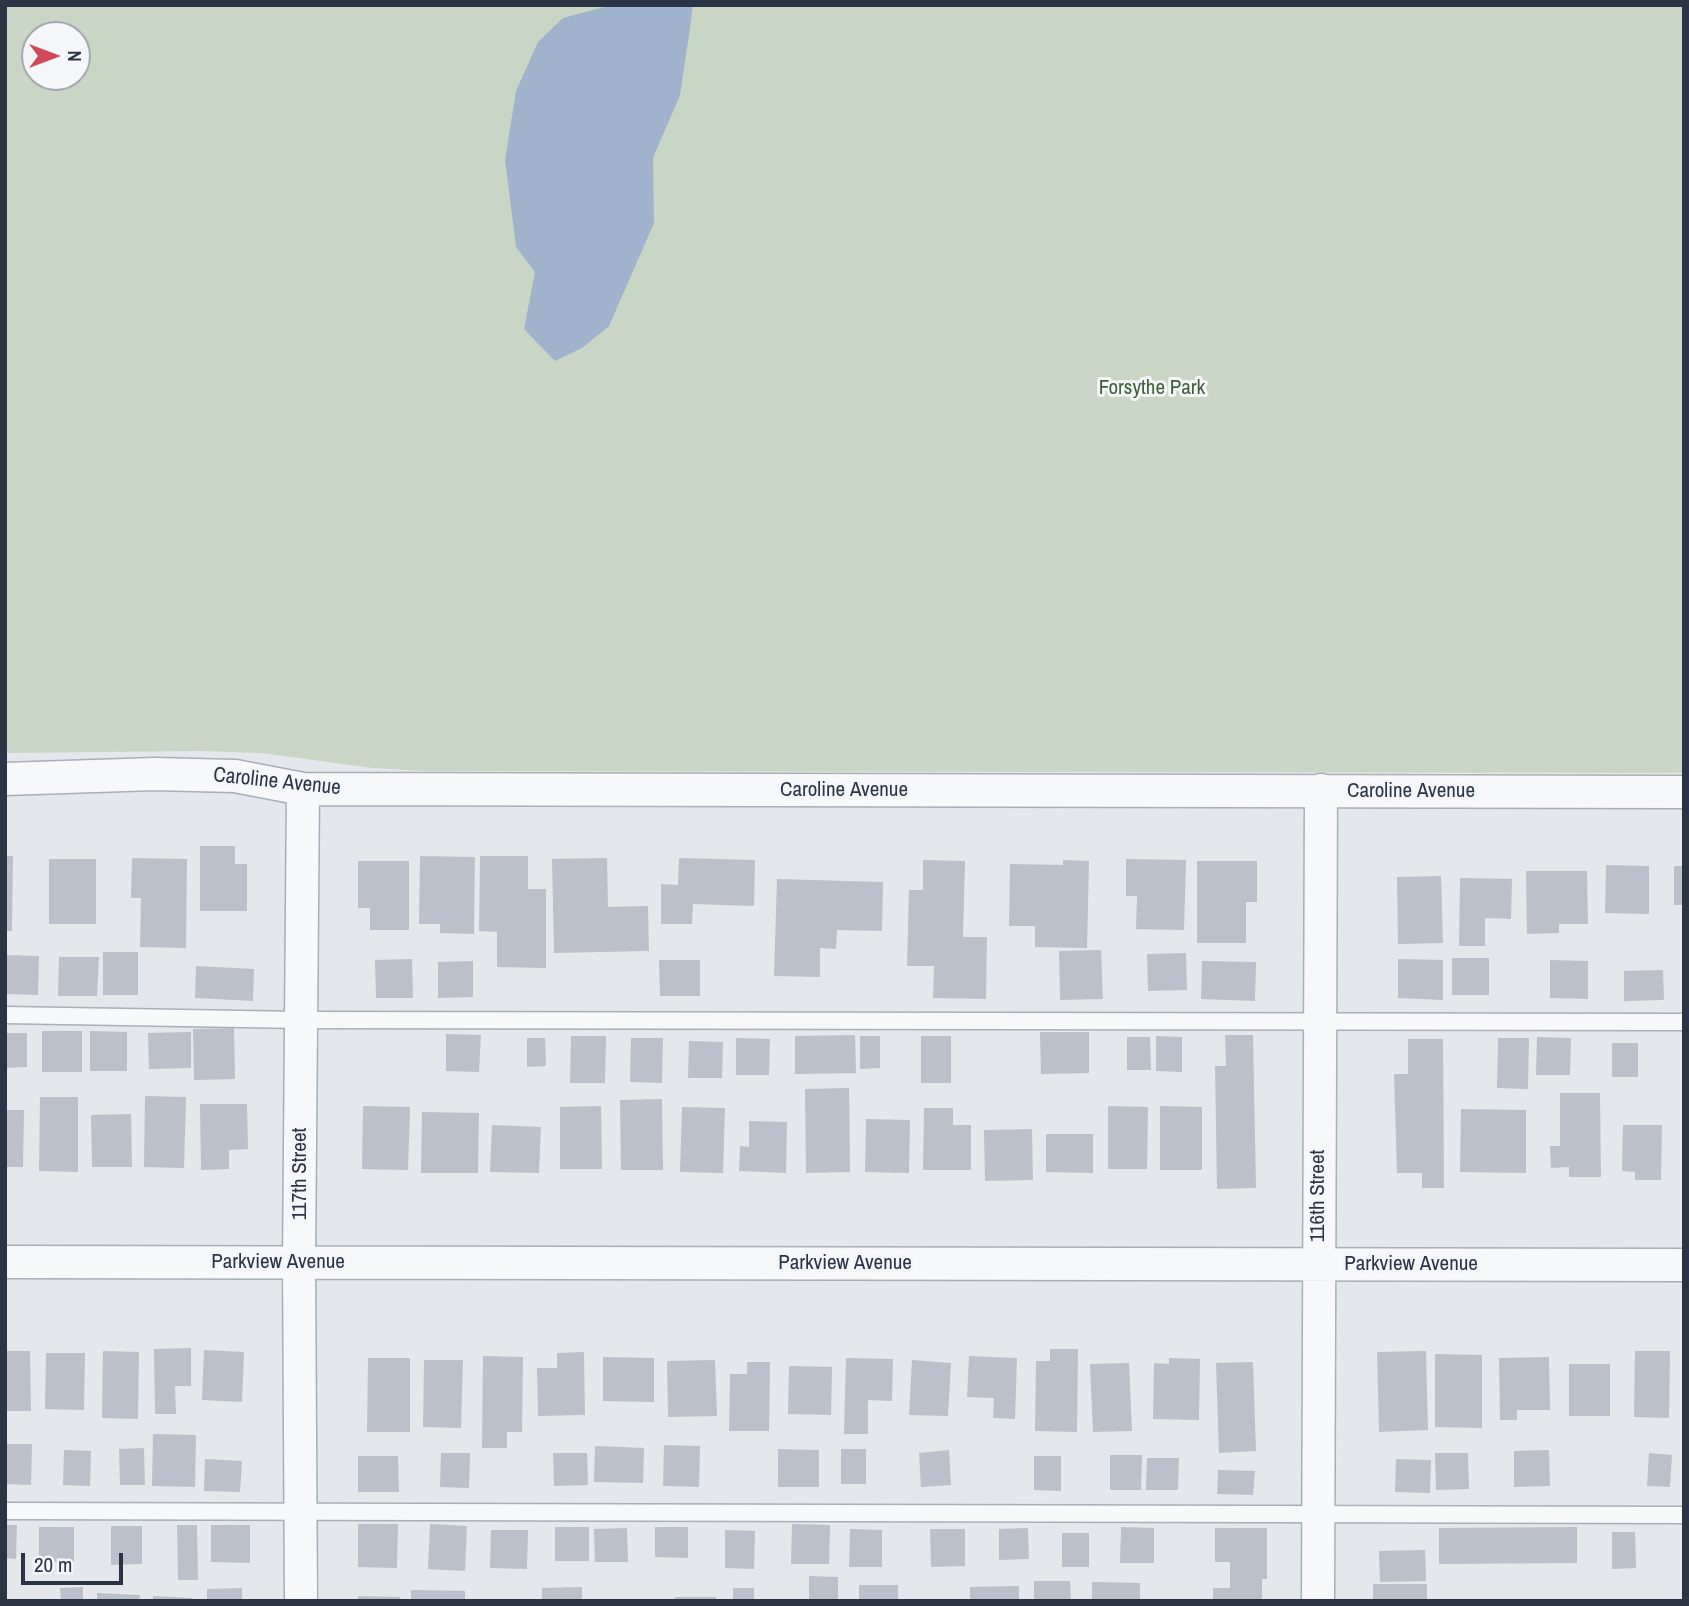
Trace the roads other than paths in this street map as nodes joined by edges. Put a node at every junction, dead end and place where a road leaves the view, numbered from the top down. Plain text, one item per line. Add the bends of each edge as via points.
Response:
1 (5, 779) edge
2 (303, 789) junction
3 (1321, 790) junction
4 (1684, 792) edge
5 (5, 1015) edge
6 (301, 1020) junction
7 (1320, 1021) junction
8 (1684, 1022) edge
9 (5, 1262) edge
10 (299, 1262) junction
11 (1318, 1264) junction
12 (1684, 1265) edge
13 (5, 1511) edge
14 (300, 1511) junction
15 (1318, 1515) junction
16 (1684, 1515) edge
17 (301, 1601) edge
18 (1318, 1601) edge

1 - 2 street, Caroline Avenue via 235,776
2 - 3 street, Caroline Avenue
2 - 6 street, 117th Street
3 - 4 street, Caroline Avenue
3 - 7 street, 116th Street
5 - 6 lane
6 - 7 lane
6 - 10 street, 117th Street
7 - 8 lane
7 - 11 street, 116th Street
9 - 10 street, Parkview Avenue
10 - 11 street, Parkview Avenue
10 - 14 street, 117th Street
11 - 12 street, Parkview Avenue
11 - 15 street, 116th Street
13 - 14 lane
14 - 15 lane
14 - 17 street, 117th Street
15 - 16 lane
15 - 18 street, 116th Street

